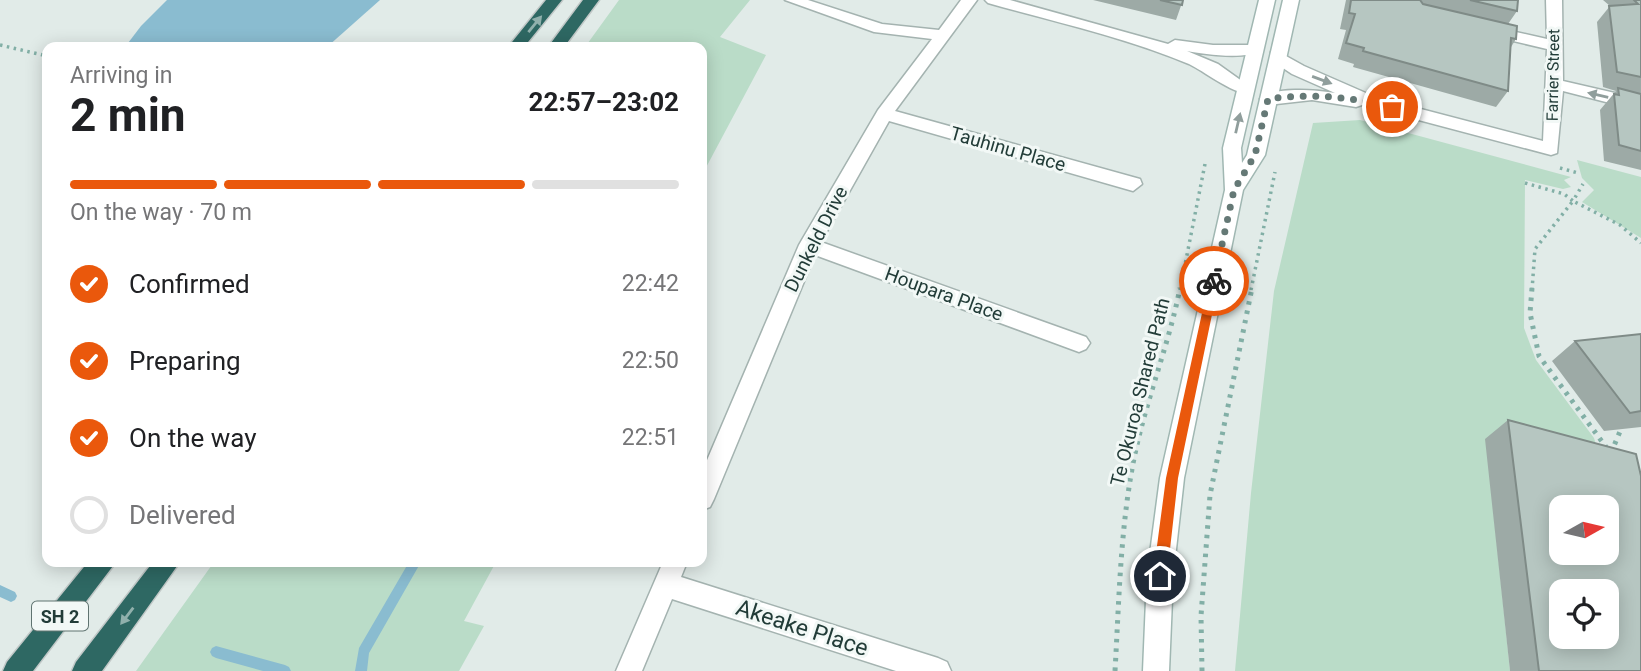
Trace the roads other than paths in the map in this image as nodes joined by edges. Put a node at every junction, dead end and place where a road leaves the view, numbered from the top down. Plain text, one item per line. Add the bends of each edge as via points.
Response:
1 (554, 0) edge
2 (592, 0) edge
3 (793, 0) edge
4 (969, 0) edge
5 (993, 0) edge
6 (1267, 0) edge
7 (1291, 0) edge
8 (1554, 0) edge
9 (1473, 27) edge
10 (943, 34) junction
11 (520, 42) edge
12 (560, 42) edge
13 (1152, 43) junction
14 (1555, 46) junction
15 (1253, 49) junction
16 (1277, 56) junction
17 (1555, 84) junction
18 (1245, 89) junction
19 (1268, 99) junction
20 (1369, 101) junction
21 (1641, 105) edge
22 (884, 114) junction
23 (1133, 184) dead end
24 (1234, 190) junction
25 (809, 245) junction
26 (1079, 343) dead end
27 (707, 487) edge
28 (100, 567) edge
29 (164, 567) edge
30 (670, 573) edge
31 (16, 671) edge
32 (85, 671) edge
33 (629, 671) edge
34 (938, 671) edge
35 (1156, 671) edge

11 -> 1 highway
2 - 12 highway
3 - 10 street via 880,29
4 - 10 street, Dunkeld Drive
5 - 13 street
6 - 15 street
7 - 16 street
8 - 14 street, Farrier Street
9 - 14 street
10 - 22 street, Dunkeld Drive
13 - 15 street
13 - 18 street via 1212,68
14 - 17 street, Farrier Street
15 - 18 street
16 - 19 street
16 -> 20 street
17 - 20 street, Farrier Street via 1550,149
21 -> 17 street
24 -> 18 street via 1232,148
19 - 20 street via 1312,95
19 - 24 street via 1255,155
22 - 23 street, Tauhinu Place
22 - 25 street, Dunkeld Drive
24 - 35 street via 1172,478 1160,576
25 - 26 street, Houpara Place
25 - 27 street, Dunkeld Drive
28 - 31 highway, SH 2
29 -> 32 highway, SH 2
30 - 33 street
30 - 34 street, Akeake Place

